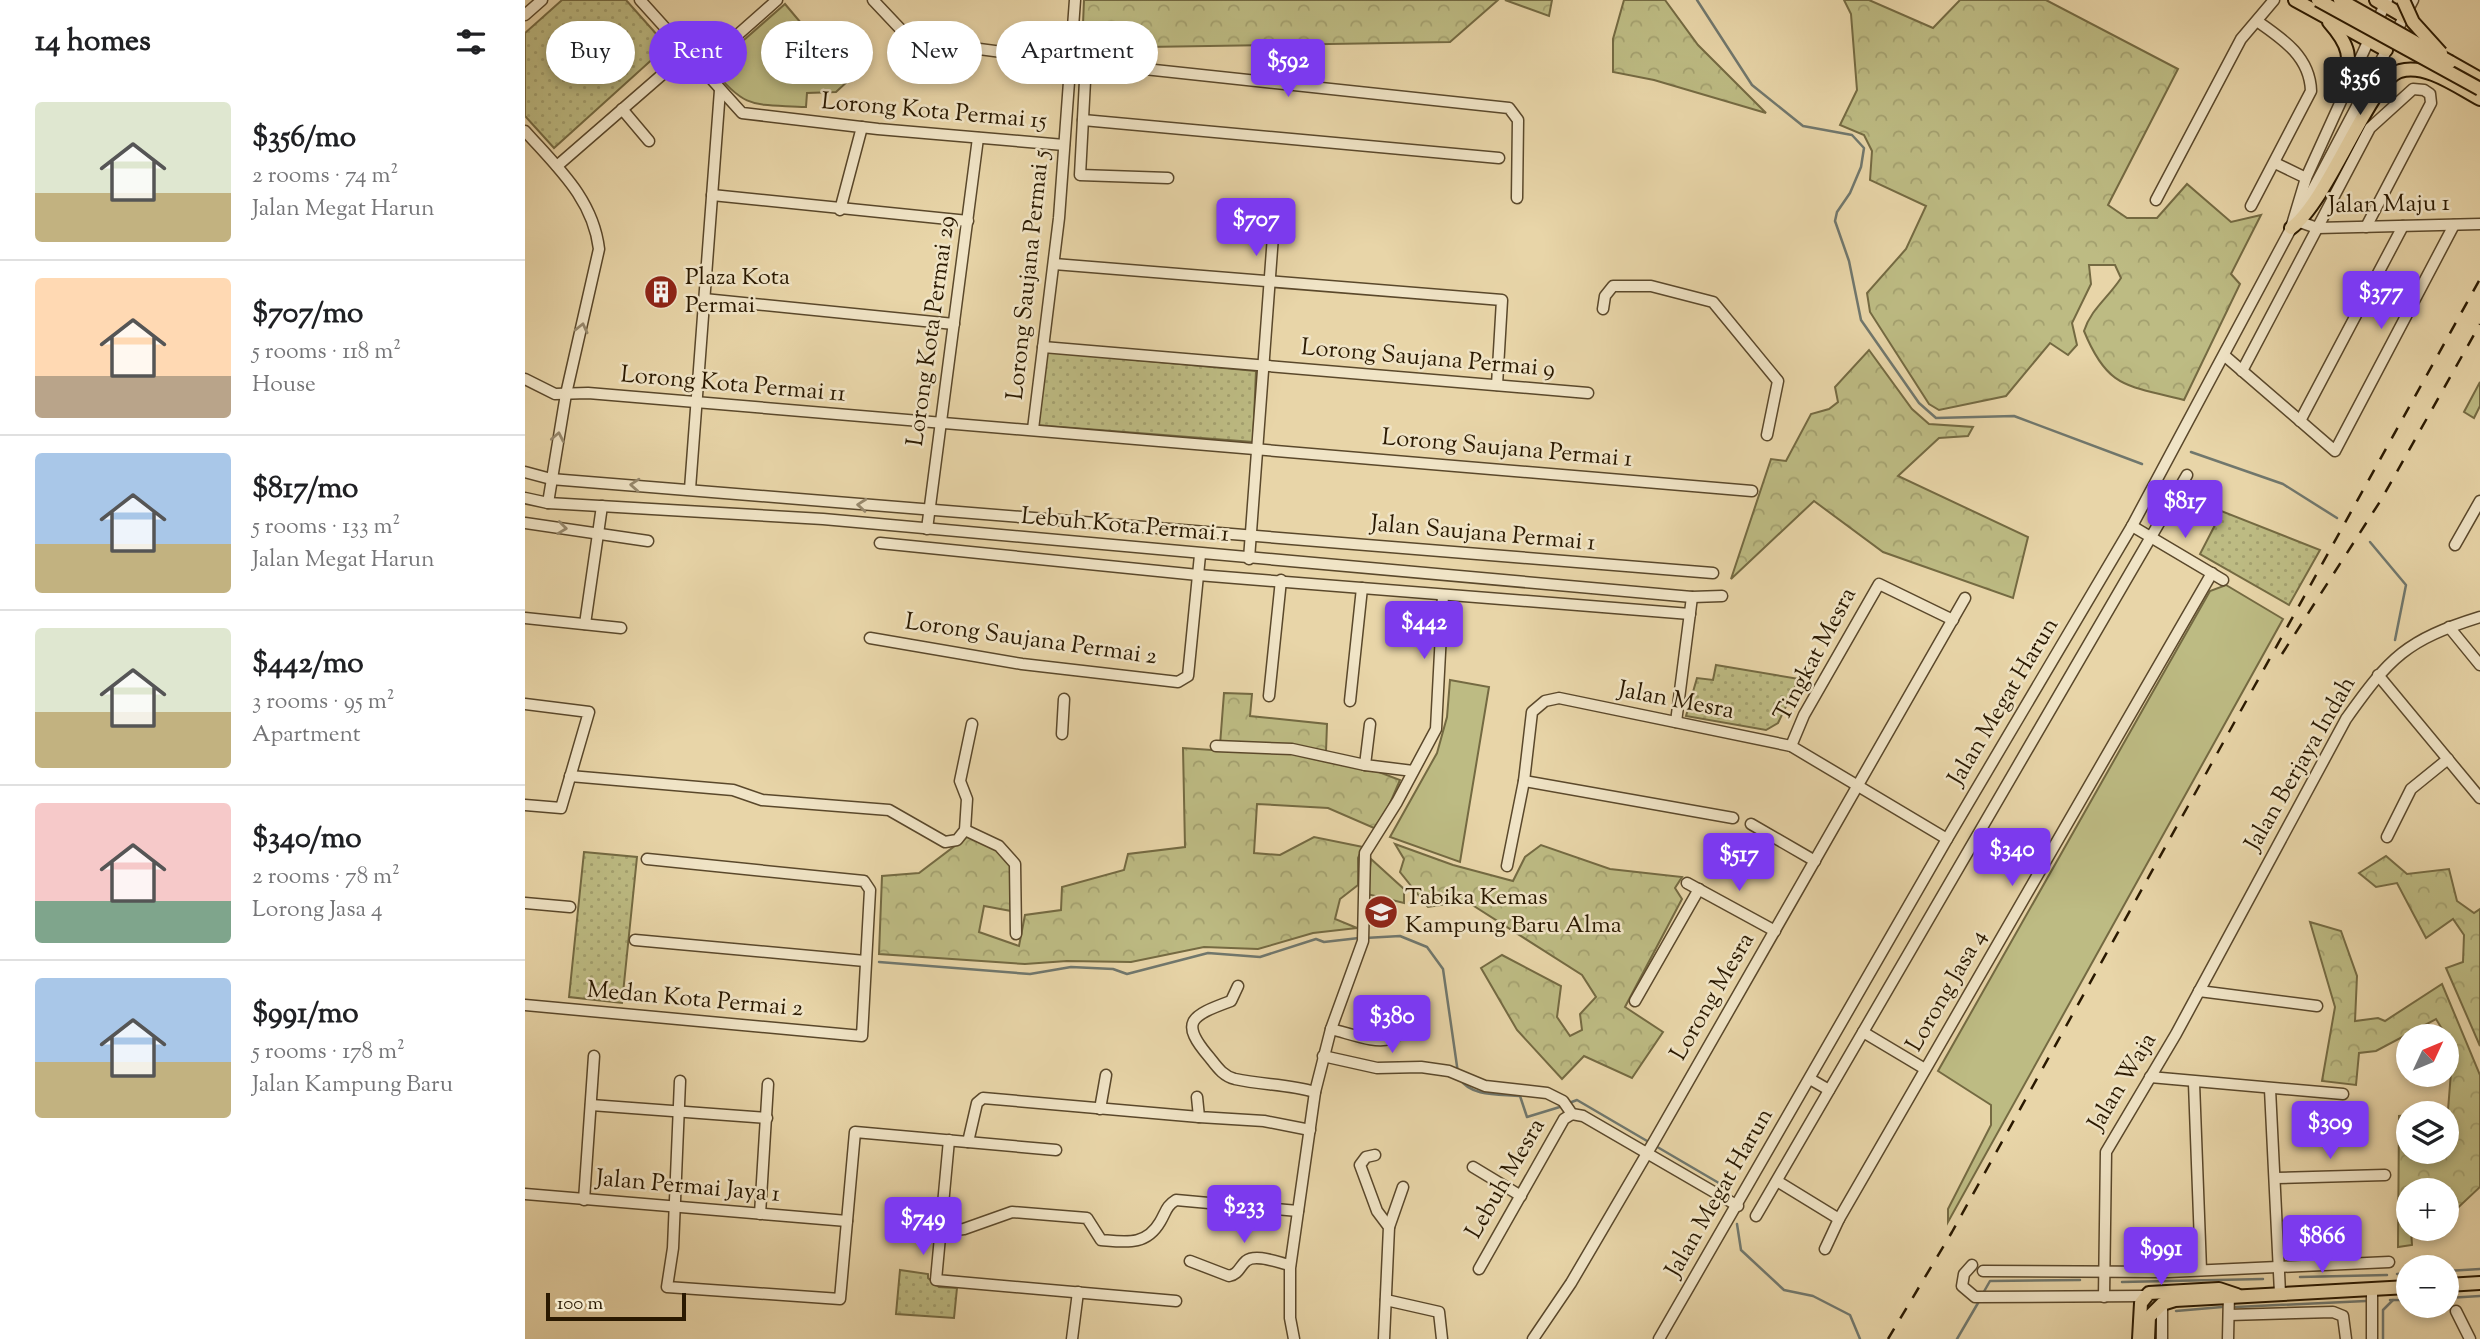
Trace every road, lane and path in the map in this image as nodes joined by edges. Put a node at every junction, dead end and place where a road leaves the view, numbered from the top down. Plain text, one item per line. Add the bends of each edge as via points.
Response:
1 (542, 0) edge
2 (777, 0) edge
3 (873, 0) edge
4 (1075, 0) edge
5 (2274, 0) edge
6 (2295, 0) edge
7 (2318, 0) edge
8 (2340, 0) edge
9 (2403, 0) edge
10 (2413, 0) edge
11 (647, 2) edge
12 (2383, 2) edge
13 (2322, 14) junction
14 (525, 15) edge
15 (2405, 16) junction
16 (662, 21) edge
17 (1073, 21) edge
18 (2257, 22) junction
19 (747, 27) edge
20 (2369, 41) junction
21 (996, 51) edge
22 (2386, 51) junction
23 (2450, 62) junction
24 (1158, 70) edge
25 (2480, 79) edge
26 (651, 84) edge
27 (715, 84) edge
28 (1068, 84) edge
29 (1085, 84) edge
30 (2346, 88) junction
31 (2480, 89) edge
32 (720, 90) junction
33 (2480, 99) edge
34 (622, 109) junction
35 (1083, 120) junction
36 (862, 127) junction
37 (525, 131) edge
38 (978, 138) junction
39 (649, 141) dead end
40 (1064, 145) junction
41 (1499, 158) dead end
42 (2275, 163) junction
43 (557, 166) junction
44 (1168, 178) dead end
45 (2307, 178) junction
46 (712, 195) junction
47 (1517, 198) dead end
48 (2156, 200) dead end
49 (2251, 206) dead end
50 (840, 209) junction
51 (968, 221) junction
52 (2480, 224) edge
53 (2296, 225) junction
54 (2454, 225) junction
55 (2403, 226) junction
56 (2366, 227) junction
57 (2317, 228) junction
58 (1273, 236) dead end
59 (1054, 264) junction
60 (1269, 282) junction
61 (704, 299) junction
62 (1603, 309) dead end
63 (954, 324) junction
64 (1044, 347) junction
65 (2225, 356) junction
66 (1263, 367) junction
67 (2242, 371) junction
68 (525, 379) edge
69 (1497, 385) junction
70 (1588, 393) dead end
71 (566, 394) junction
72 (696, 403) junction
73 (2300, 421) junction
74 (941, 423) junction
75 (1033, 429) junction
76 (1767, 435) dead end
77 (1258, 450) junction
78 (525, 472) edge
79 (2187, 475) dead end
80 (551, 479) junction
81 (690, 489) junction
82 (1752, 491) dead end
83 (525, 498) edge
84 (2480, 501) edge
85 (548, 503) junction
86 (602, 506) junction
87 (930, 511) junction
88 (525, 523) edge
89 (2132, 526) junction
90 (927, 530) junction
91 (598, 533) junction
92 (1250, 537) junction
93 (2150, 537) junction
94 (648, 541) dead end
95 (880, 543) dead end
96 (2455, 545) dead end
97 (1200, 555) junction
98 (1249, 559) junction
99 (1713, 573) dead end
100 (2212, 573) junction
101 (1198, 575) junction
102 (1281, 580) junction
103 (2223, 580) dead end
104 (1362, 588) junction
105 (1443, 594) junction
106 (1723, 596) dead end
107 (1692, 597) junction
108 (1965, 598) dead end
109 (1690, 614) junction
110 (2480, 617) edge
111 (525, 618) edge
112 (1953, 620) junction
113 (585, 624) junction
114 (2449, 627) junction
115 (621, 628) dead end
116 (870, 638) dead end
117 (2480, 665) edge
118 (2378, 675) junction
119 (1269, 696) dead end
120 (1065, 699) dead end
121 (1350, 701) dead end
122 (525, 704) edge
123 (1676, 722) junction
124 (972, 724) dead end
125 (1370, 724) dead end
126 (1062, 734) dead end
127 (1216, 746) dead end
128 (1791, 746) junction
129 (2448, 759) junction
130 (1365, 765) junction
131 (1413, 771) junction
132 (571, 776) junction
133 (1524, 780) junction
134 (1858, 786) junction
135 (2480, 798) edge
136 (525, 806) edge
137 (1733, 818) dead end
138 (1751, 824) dead end
139 (965, 830) junction
140 (2387, 837) dead end
141 (1947, 839) junction
142 (647, 859) dead end
143 (1815, 861) junction
144 (1507, 866) dead end
145 (1687, 883) dead end
146 (1699, 889) junction
147 (525, 904) edge
148 (2245, 905) joint
149 (570, 907) dead end
150 (1775, 931) junction
151 (1016, 934) dead end
152 (635, 940) dead end
153 (865, 961) junction
154 (1238, 986) dead end
155 (2199, 992) junction
156 (1635, 1001) dead end
157 (1423, 1002) dead end
158 (525, 1005) edge
159 (2317, 1006) dead end
160 (1331, 1029) junction
161 (1863, 1032) junction
162 (594, 1056) dead end
163 (1324, 1056) junction
164 (1925, 1069) junction
165 (1106, 1075) dead end
166 (2150, 1077) junction
167 (1810, 1079) junction
168 (680, 1081) dead end
169 (2194, 1083) junction
170 (768, 1084) dead end
171 (2270, 1089) junction
172 (1829, 1090) junction
173 (1315, 1092) junction
174 (2343, 1094) dead end
175 (1197, 1097) dead end
176 (591, 1105) junction
177 (1567, 1107) junction
178 (1100, 1109) junction
179 (679, 1112) junction
180 (1199, 1117) junction
181 (767, 1118) junction
182 (1310, 1130) junction
183 (949, 1140) junction
184 (968, 1142) junction
185 (1651, 1146) junction
186 (1056, 1150) dead end
187 (1375, 1155) dead end
188 (1473, 1167) dead end
189 (2385, 1175) dead end
190 (2276, 1178) junction
191 (1776, 1181) junction
192 (1403, 1187) dead end
193 (525, 1194) edge
194 (1521, 1196) junction
195 (584, 1200) junction
196 (1738, 1206) junction
197 (674, 1208) junction
198 (1298, 1211) junction
199 (760, 1214) junction
200 (1756, 1216) dead end
201 (1839, 1219) junction
202 (847, 1221) junction
203 (1389, 1227) junction
204 (939, 1233) junction
205 (1825, 1249) dead end
206 (1190, 1261) dead end
207 (2389, 1262) dead end
208 (1290, 1265) junction
209 (1972, 1265) dead end
210 (2279, 1266) junction
211 (1479, 1269) dead end
212 (2201, 1270) junction
213 (1983, 1271) dead end
214 (2105, 1272) junction
215 (2480, 1283) edge
216 (2459, 1284) edge
217 (2396, 1288) edge
218 (2372, 1289) junction
219 (1078, 1292) junction
220 (2280, 1293) junction
221 (2232, 1295) junction
222 (2144, 1296) junction
223 (2104, 1297) junction
224 (1386, 1300) junction
225 (1176, 1301) dead end
226 (2162, 1304) junction
227 (2229, 1315) junction
228 (2459, 1317) edge
229 (1072, 1339) edge
230 (1294, 1339) edge
231 (1384, 1339) edge
232 (1442, 1339) edge
233 (1533, 1339) edge
234 (1659, 1339) edge
235 (2139, 1339) edge
236 (2148, 1339) edge
237 (2162, 1339) edge
238 (2228, 1339) edge
239 (2346, 1339) edge
240 (2372, 1339) edge
241 (2470, 1339) edge

1 - 14 street
2 - 19 street
3 - 21 street via 907,36 919,41
4 - 17 street, Lorong Saujana Permai 5
5 - 18 street
6 - 13 main road
7 - 31 main road, bridge
8 - 23 main road, bridge
9 - 23 main road, bridge via 2413,22
10 - 15 street, Jalan Megat Harun
11 - 16 street, Lorong Kota Permai 15
12 - 15 main road
12 - 20 street, Jalan Megat Harun
13 - 20 main road
13 - 30 main road via 2346,41
15 - 22 street, Jalan Megat Harun
18 - 42 street via 2293,45 2311,80 2311,91
18 - 48 street via 2241,38
20 - 22 main road
20 - 30 street, Jalan Megat Harun
22 - 53 street, Jalan Megat Harun
23 - 25 main road
24 - 47 street via 1509,108 1518,120
26 - 34 street
27 - 32 street, Lorong Kota Permai 15
28 - 40 street, Lorong Saujana Permai 5
29 - 35 street
30 - 45 street, Jalan Megat Harun
32 - 36 street, Lorong Kota Permai 15 via 742,113
32 - 46 street
33 - 53 main road via 2431,74 2402,71 2382,86
34 - 39 street
34 - 43 street
35 - 41 street
35 - 44 street via 1080,175
36 - 38 street, Lorong Kota Permai 15
36 - 50 street
37 - 43 street
38 - 40 street, Lorong Kota Permai 15
38 - 51 street, Lorong Kota Permai 29
40 - 59 street, Lorong Saujana Permai 5
42 - 45 street
42 - 49 street
71 -> 43 street via 600,249 582,195
45 - 53 street, Jalan Megat Harun
46 - 50 street
46 - 61 street
50 - 51 street
51 - 63 street, Lorong Kota Permai 29
52 - 54 street, Jalan Maju 1
53 - 57 street, Jalan Maju 1
53 - 65 street, Jalan Megat Harun
54 - 55 street, Jalan Maju 1
54 - 73 street via 2335,451
55 - 56 street, Jalan Maju 1
55 - 73 street
56 - 57 street, Jalan Maju 1
56 - 57 street via 2431,103 2424,90 2413,89 2370,128
57 - 67 street
58 - 60 street
59 - 60 street
59 - 64 street, Lorong Saujana Permai 5
60 - 66 street
60 - 69 street via 1502,300
61 - 63 street
61 - 72 street
62 - 76 street via 1613,286 1651,286 1713,302 1778,381
63 - 74 street, Lorong Kota Permai 29
64 - 66 street, Lorong Saujana Permai 9
64 - 75 street, Lorong Saujana Permai 5
65 - 67 street
65 - 89 street, Jalan Megat Harun
66 - 69 street, Lorong Saujana Permai 9
66 - 77 street
67 - 73 street
68 - 71 street, Lorong Kota Permai 11 via 546,391
69 - 70 street, Lorong Saujana Permai 9
71 - 72 street, Lorong Kota Permai 11
80 -> 71 street
72 - 74 street, Lorong Kota Permai 11
72 - 81 street
74 - 75 street, Lorong Kota Permai 11
74 - 87 street, Lorong Kota Permai 29
75 - 77 street, Lorong Saujana Permai 1
77 - 82 street, Lorong Saujana Permai 1
77 - 92 street
78 - 80 street, Lebuh Kota Permai 1
79 - 93 street, Jalan Megat Harun
81 -> 80 street, Lebuh Kota Permai 1
80 - 85 street
87 -> 81 street, Lebuh Kota Permai 1
83 - 85 street, Lebuh Kota Permai 1
84 - 96 street
85 - 86 street, Lebuh Kota Permai 1
86 - 90 street, Lebuh Kota Permai 1
86 - 91 street
87 - 90 street, Lorong Kota Permai 29
87 - 92 street, Lebuh Kota Permai 1
88 -> 91 street
89 - 93 street
89 - 141 street, Jalan Megat Harun
90 - 97 street, Lebuh Kota Permai 1
91 - 94 street
91 - 113 street
92 - 98 street
92 - 99 street, Jalan Saujana Permai 1
93 - 100 street
93 - 161 street, Jalan Megat Harun
95 - 101 street
97 - 98 street, Lebuh Kota Permai 1
97 - 101 street, Lorong Saujana Permai 2
98 - 107 street, Lebuh Kota Permai 1
100 - 103 street
100 - 164 street, Lorong Jasa 4
101 - 102 street
101 - 116 street, Lorong Saujana Permai 2 via 1188,676 1178,682 1022,664
102 - 104 street
102 - 119 street
104 - 105 street
104 - 121 street
105 - 109 street
105 - 131 street via 1436,729
106 - 107 street, Lebuh Kota Permai 1
107 - 109 street
108 - 112 street, Lorong Mesra
109 - 123 street
110 - 114 street, Jalan Berjaya Indah
111 - 113 street
112 - 128 street, Tingkat Mesra via 1879,584
112 - 134 street, Lorong Mesra
113 - 115 street
114 - 117 street
114 - 118 street, Jalan Berjaya Indah via 2410,644
118 - 129 street
118 - 148 street, Jalan Berjaya Indah via 2346,719
120 - 126 street
122 - 132 street via 589,712
123 - 128 street, Jalan Mesra
123 - 133 street, Jalan Mesra via 1559,698 1545,701 1532,712
124 - 139 street via 960,781 967,799
125 - 130 street
127 - 130 street via 1292,749
128 - 134 street, Jalan Mesra
129 - 135 street
129 - 140 street via 2411,789
130 - 131 street
131 - 160 street via 1365,853 1363,941
132 - 136 street via 561,808
132 - 139 street via 733,790 762,800 889,810 945,842 957,840
133 - 137 street
133 - 144 street, Jalan Mesra
134 - 141 street, Jalan Mesra
134 - 143 street, Lorong Mesra
138 - 143 street
139 - 151 street via 999,845 1015,864
141 - 167 street, Jalan Megat Harun
142 - 153 street via 864,881 870,890
143 - 150 street, Lorong Mesra
145 - 146 street
146 - 150 street
146 - 156 street
147 - 149 street
148 - 155 street, Jalan Waja
150 - 185 street, Lorong Mesra
152 - 153 street
153 - 158 street, Medan Kota Permai 2 via 862,1036
154 - 173 street via 1231,1001 1195,1020 1192,1038 1234,1079 1292,1084
155 - 159 street
155 - 166 street, Jalan Waja
157 - 160 street via 1405,1032 1391,1040
160 - 163 street
161 - 164 street
161 - 172 street, Jalan Megat Harun
162 - 176 street
163 - 173 street
163 - 177 street via 1377,1068 1422,1067 1458,1074 1485,1086 1547,1093
164 - 201 street, Lorong Jasa 4
165 - 178 street
166 - 169 street
166 - 214 street, Jalan Waja via 2106,1152
167 - 172 street
167 - 196 street, Jalan Megat Harun
168 - 179 street
169 - 171 street
169 - 212 street
170 - 181 street
171 - 174 street
171 - 190 street
172 - 191 street, Jalan Megat Harun
173 - 182 street
175 - 180 street
176 - 179 street
176 - 195 street
177 - 185 street
177 - 194 street, Lebuh Mesra
178 - 180 street
178 - 184 street via 983,1098 977,1103
179 - 181 street
179 - 197 street
180 - 182 street via 1264,1121
181 - 199 street
182 - 198 street
183 - 184 street
183 - 202 street via 855,1132
183 - 204 street
184 - 186 street
185 - 196 street
185 - 233 street, Lorong Mesra
187 - 203 street via 1360,1165 1377,1210
188 - 194 street
189 - 190 street
190 - 210 street
191 - 200 street, Jalan Megat Harun
191 - 201 street
192 - 203 street
193 - 195 street, Jalan Permai Jaya 1
194 - 211 street, Lebuh Mesra
195 - 197 street, Jalan Permai Jaya 1
196 - 234 street, Jalan Megat Harun
197 - 199 street, Jalan Permai Jaya 1
197 - 202 street via 667,1287 841,1299
198 - 204 street via 1176,1200 1167,1205 1156,1228 1134,1243 1101,1240 1087,1218 1012,1212
198 - 208 street
199 - 202 street, Jalan Permai Jaya 1
201 - 205 street, Lorong Jasa 4
203 - 224 street
204 - 219 street via 936,1280
206 - 208 street via 1229,1276 1248,1259
207 - 210 street
208 - 230 street
209 - 223 street via 1962,1286 1975,1297
210 - 212 street
210 - 220 street
212 - 214 street
213 - 214 street
214 - 223 street, Jalan Waja
215 - 216 main road
217 - 218 main road
218 - 220 main road
218 - 240 street
219 - 225 street
219 - 229 street
220 - 221 main road
221 - 222 main road via 2219,1289 2157,1291
221 - 226 main road
221 - 227 street
222 - 223 street
222 - 235 main road
224 - 231 street
224 - 232 street via 1439,1312
226 - 236 main road via 2149,1317
226 - 237 street
227 - 238 street
227 - 239 street via 2333,1311 2343,1316
228 - 241 street

